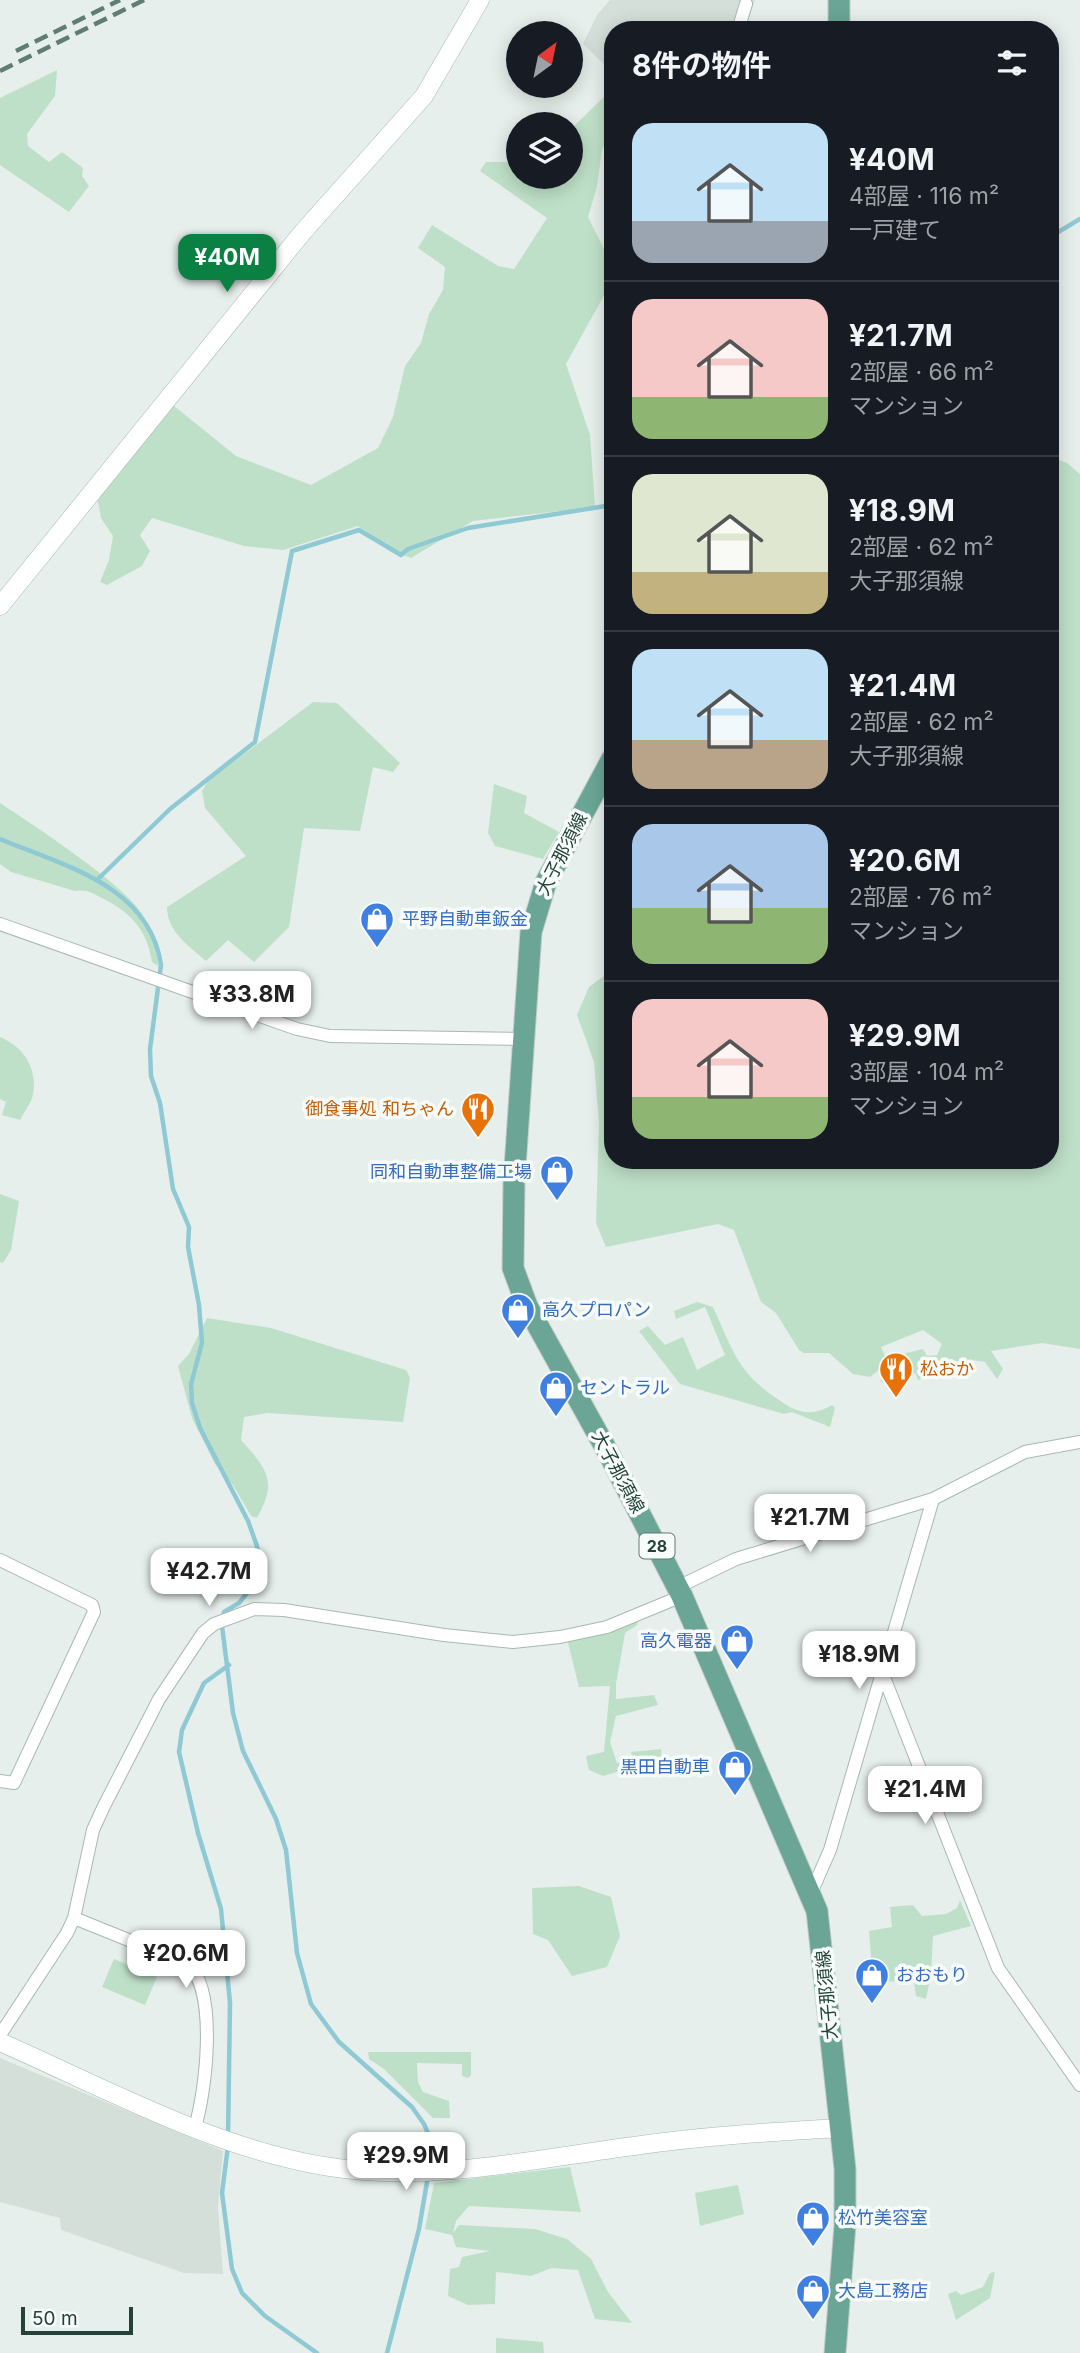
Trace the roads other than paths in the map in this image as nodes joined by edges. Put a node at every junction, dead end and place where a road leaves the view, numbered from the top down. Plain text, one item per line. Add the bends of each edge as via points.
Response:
1 (480, 0) edge
2 (839, 0) edge
3 (746, 4) dead end
4 (741, 21) edge
5 (839, 21) edge
6 (0, 606) edge
7 (604, 774) edge
8 (0, 923) edge
9 (523, 1039) junction
10 (1080, 1443) edge
11 (933, 1499) junction
12 (0, 1560) edge
13 (680, 1591) junction
14 (883, 1672) junction
15 (0, 1781) edge
16 (811, 1893) junction
17 (74, 1918) junction
18 (0, 2035) edge
19 (0, 2042) edge
20 (1080, 2085) edge
21 (195, 2127) junction
22 (840, 2128) junction
23 (835, 2353) edge

1 - 6 street via 424,96 302,233
2 - 5 main road
3 - 4 street
7 - 9 main road, 大子那須線 / 28 via 537,904
8 - 9 street via 297,1029 330,1036
9 - 13 main road, 大子那須線 / 28 via 512,1243 517,1283
10 - 11 street via 1025,1452
11 - 13 street via 736,1559
11 - 14 street
12 - 15 street via 92,1605 94,1612 14,1783
13 - 16 main road, 大子那須線 / 28
13 - 17 street via 607,1627 537,1640 492,1641 284,1610 254,1609 214,1624 203,1633 159,1699 103,1808 93,1830
14 - 16 street via 830,1850
14 - 20 street via 998,1968
16 - 22 main road, 大子那須線 / 28 via 822,1941
17 - 18 street
17 - 21 street via 188,1964 200,1977 205,2065 203,2100
19 - 21 street
21 - 22 street via 331,2168 408,2173 496,2166 637,2145
22 - 23 main road, 大子那須線 / 28 via 845,2225

